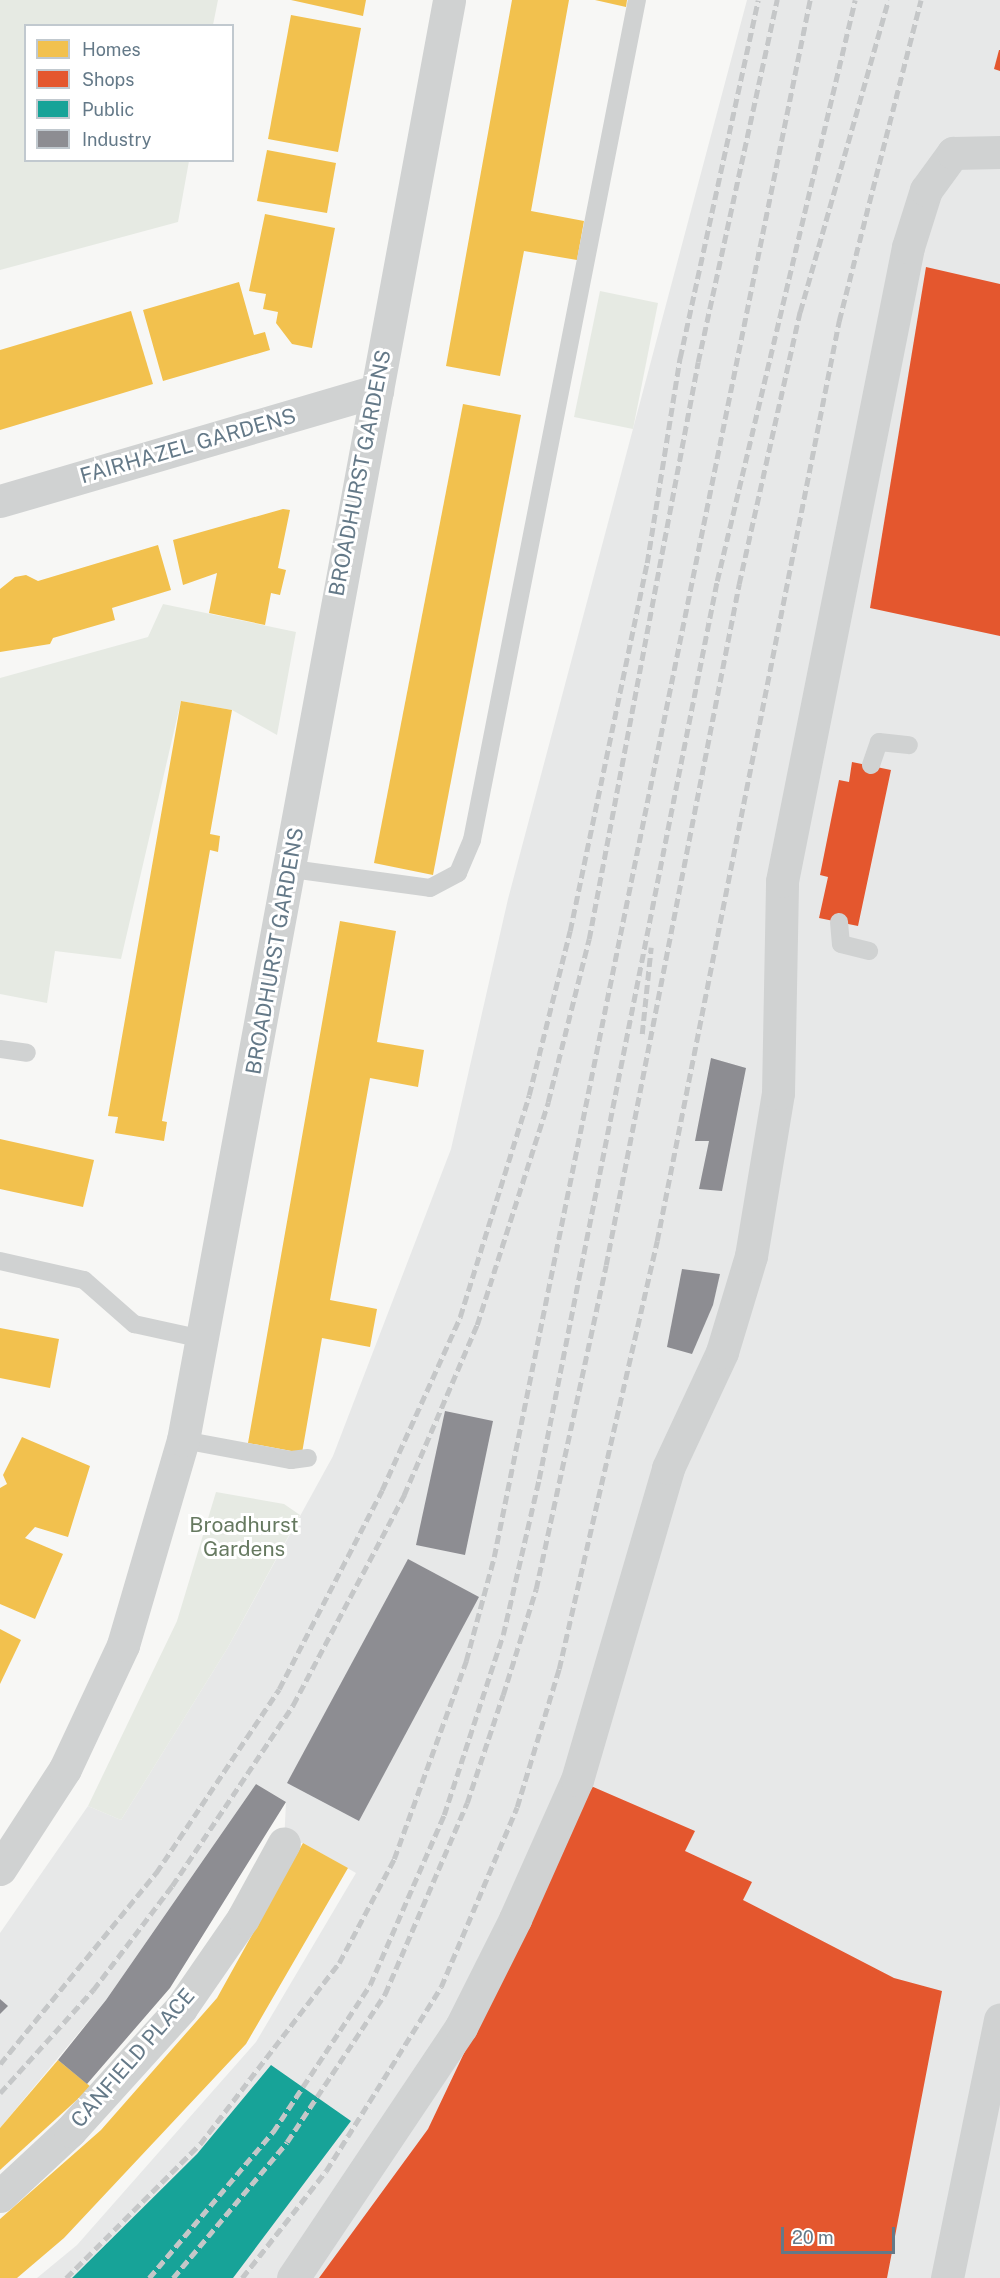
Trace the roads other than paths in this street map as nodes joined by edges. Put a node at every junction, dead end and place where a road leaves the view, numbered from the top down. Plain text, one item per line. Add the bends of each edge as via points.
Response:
1 (449, 0) edge
2 (638, 0) edge
3 (1000, 152) edge
4 (377, 391) junction
5 (0, 501) edge
6 (909, 745) dead end
7 (871, 765) dead end
8 (291, 869) junction
9 (839, 922) dead end
10 (869, 951) dead end
11 (0, 1049) edge
12 (27, 1053) dead end
13 (0, 1261) edge
14 (202, 1339) junction
15 (183, 1440) junction
16 (308, 1458) dead end
17 (284, 1843) dead end
18 (0, 1869) edge
19 (1000, 2019) edge
20 (0, 2196) edge
21 (293, 2278) edge
22 (947, 2278) edge

1 - 4 street, BROADHURST GARDENS
2 - 8 lane via 472,840 458,873 430,888
3 - 21 street via 953,153 926,190 908,247 782,881 778,1093 751,1256 722,1352 668,1468 577,1780 515,1919 461,2027
4 - 5 street, FAIRHAZEL GARDENS
4 - 8 street, BROADHURST GARDENS via 335,600
6 - 7 lane via 879,742
8 - 14 street, BROADHURST GARDENS
9 - 10 lane via 841,944
11 - 12 lane
13 - 14 lane via 84,1280 134,1324
14 - 15 street, BROADHURST GARDENS
15 - 16 lane via 291,1460
15 - 18 street, BROADHURST GARDENS via 123,1645 65,1769
17 - 20 street, CANFIELD PLACE via 243,1918 181,2008 70,2131
19 - 22 street

